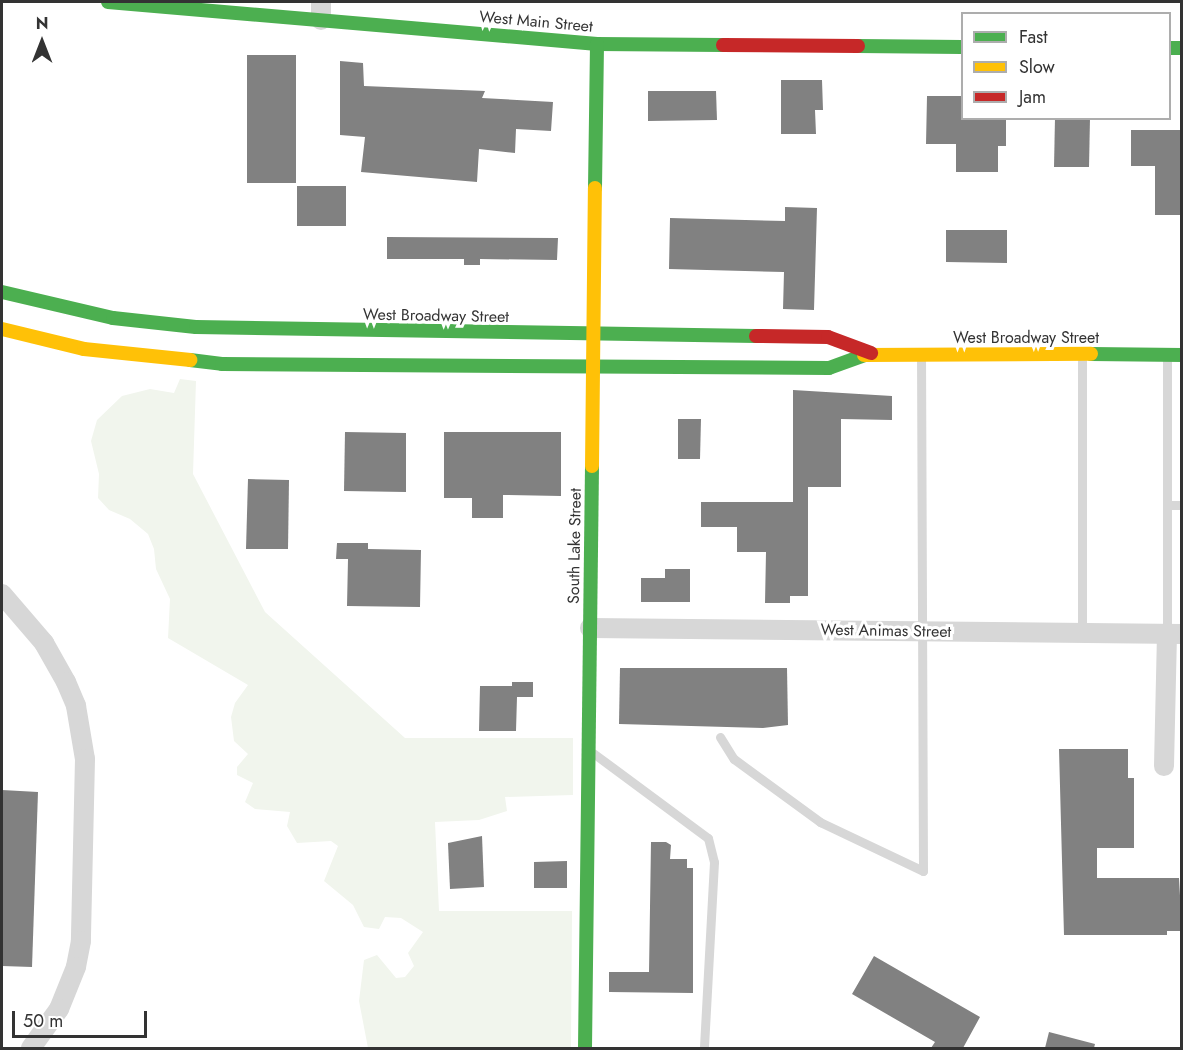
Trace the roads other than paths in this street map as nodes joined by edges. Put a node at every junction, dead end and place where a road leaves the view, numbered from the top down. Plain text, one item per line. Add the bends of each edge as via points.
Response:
1 (108, 2) edge
2 (321, 11) edge
3 (597, 44) junction
4 (961, 47) edge
5 (2, 292) edge
6 (2, 329) edge
7 (592, 336) junction
8 (871, 353) junction
9 (921, 354) junction
10 (1082, 355) junction
11 (1174, 355) edge
12 (594, 364) junction
13 (1168, 505) junction
14 (1182, 506) edge
15 (2, 594) edge
16 (590, 628) junction
17 (923, 632) junction
18 (1082, 633) junction
19 (1174, 634) edge
20 (720, 737) dead end
21 (589, 750) junction
22 (1164, 766) dead end
23 (31, 1048) edge
24 (585, 1048) edge
25 (704, 1048) edge

1 - 2 main road, West Main Street
2 - 3 main road, West Main Street
3 - 4 main road, West Main Street
3 - 7 main road, South Lake Street
5 - 7 main road, West Broadway Street via 113,318 196,327
6 - 12 main road, West Broadway Street via 84,349 192,363
7 - 8 main road, West Broadway Street via 828,337
7 - 12 main road, South Lake Street
8 - 9 main road, West Broadway Street
8 - 12 main road, West Broadway Street via 829,368
9 - 10 main road, West Broadway Street
9 - 17 lane
10 - 11 main road, West Broadway Street
10 - 18 lane
11 - 13 lane
12 - 16 main road, South Lake Street
13 - 14 lane
13 - 19 lane
15 - 23 street via 44,643 66,681 76,706 85,759 81,941 76,968 59,1009
16 - 17 street, West Animas Street
16 - 21 main road, South Lake Street
17 - 18 street, West Animas Street
17 - 20 lane via 923,871 820,822 734,759
18 - 19 street, West Animas Street
19 - 22 street
21 - 24 main road, South Lake Street
21 - 25 lane via 708,838 714,862

